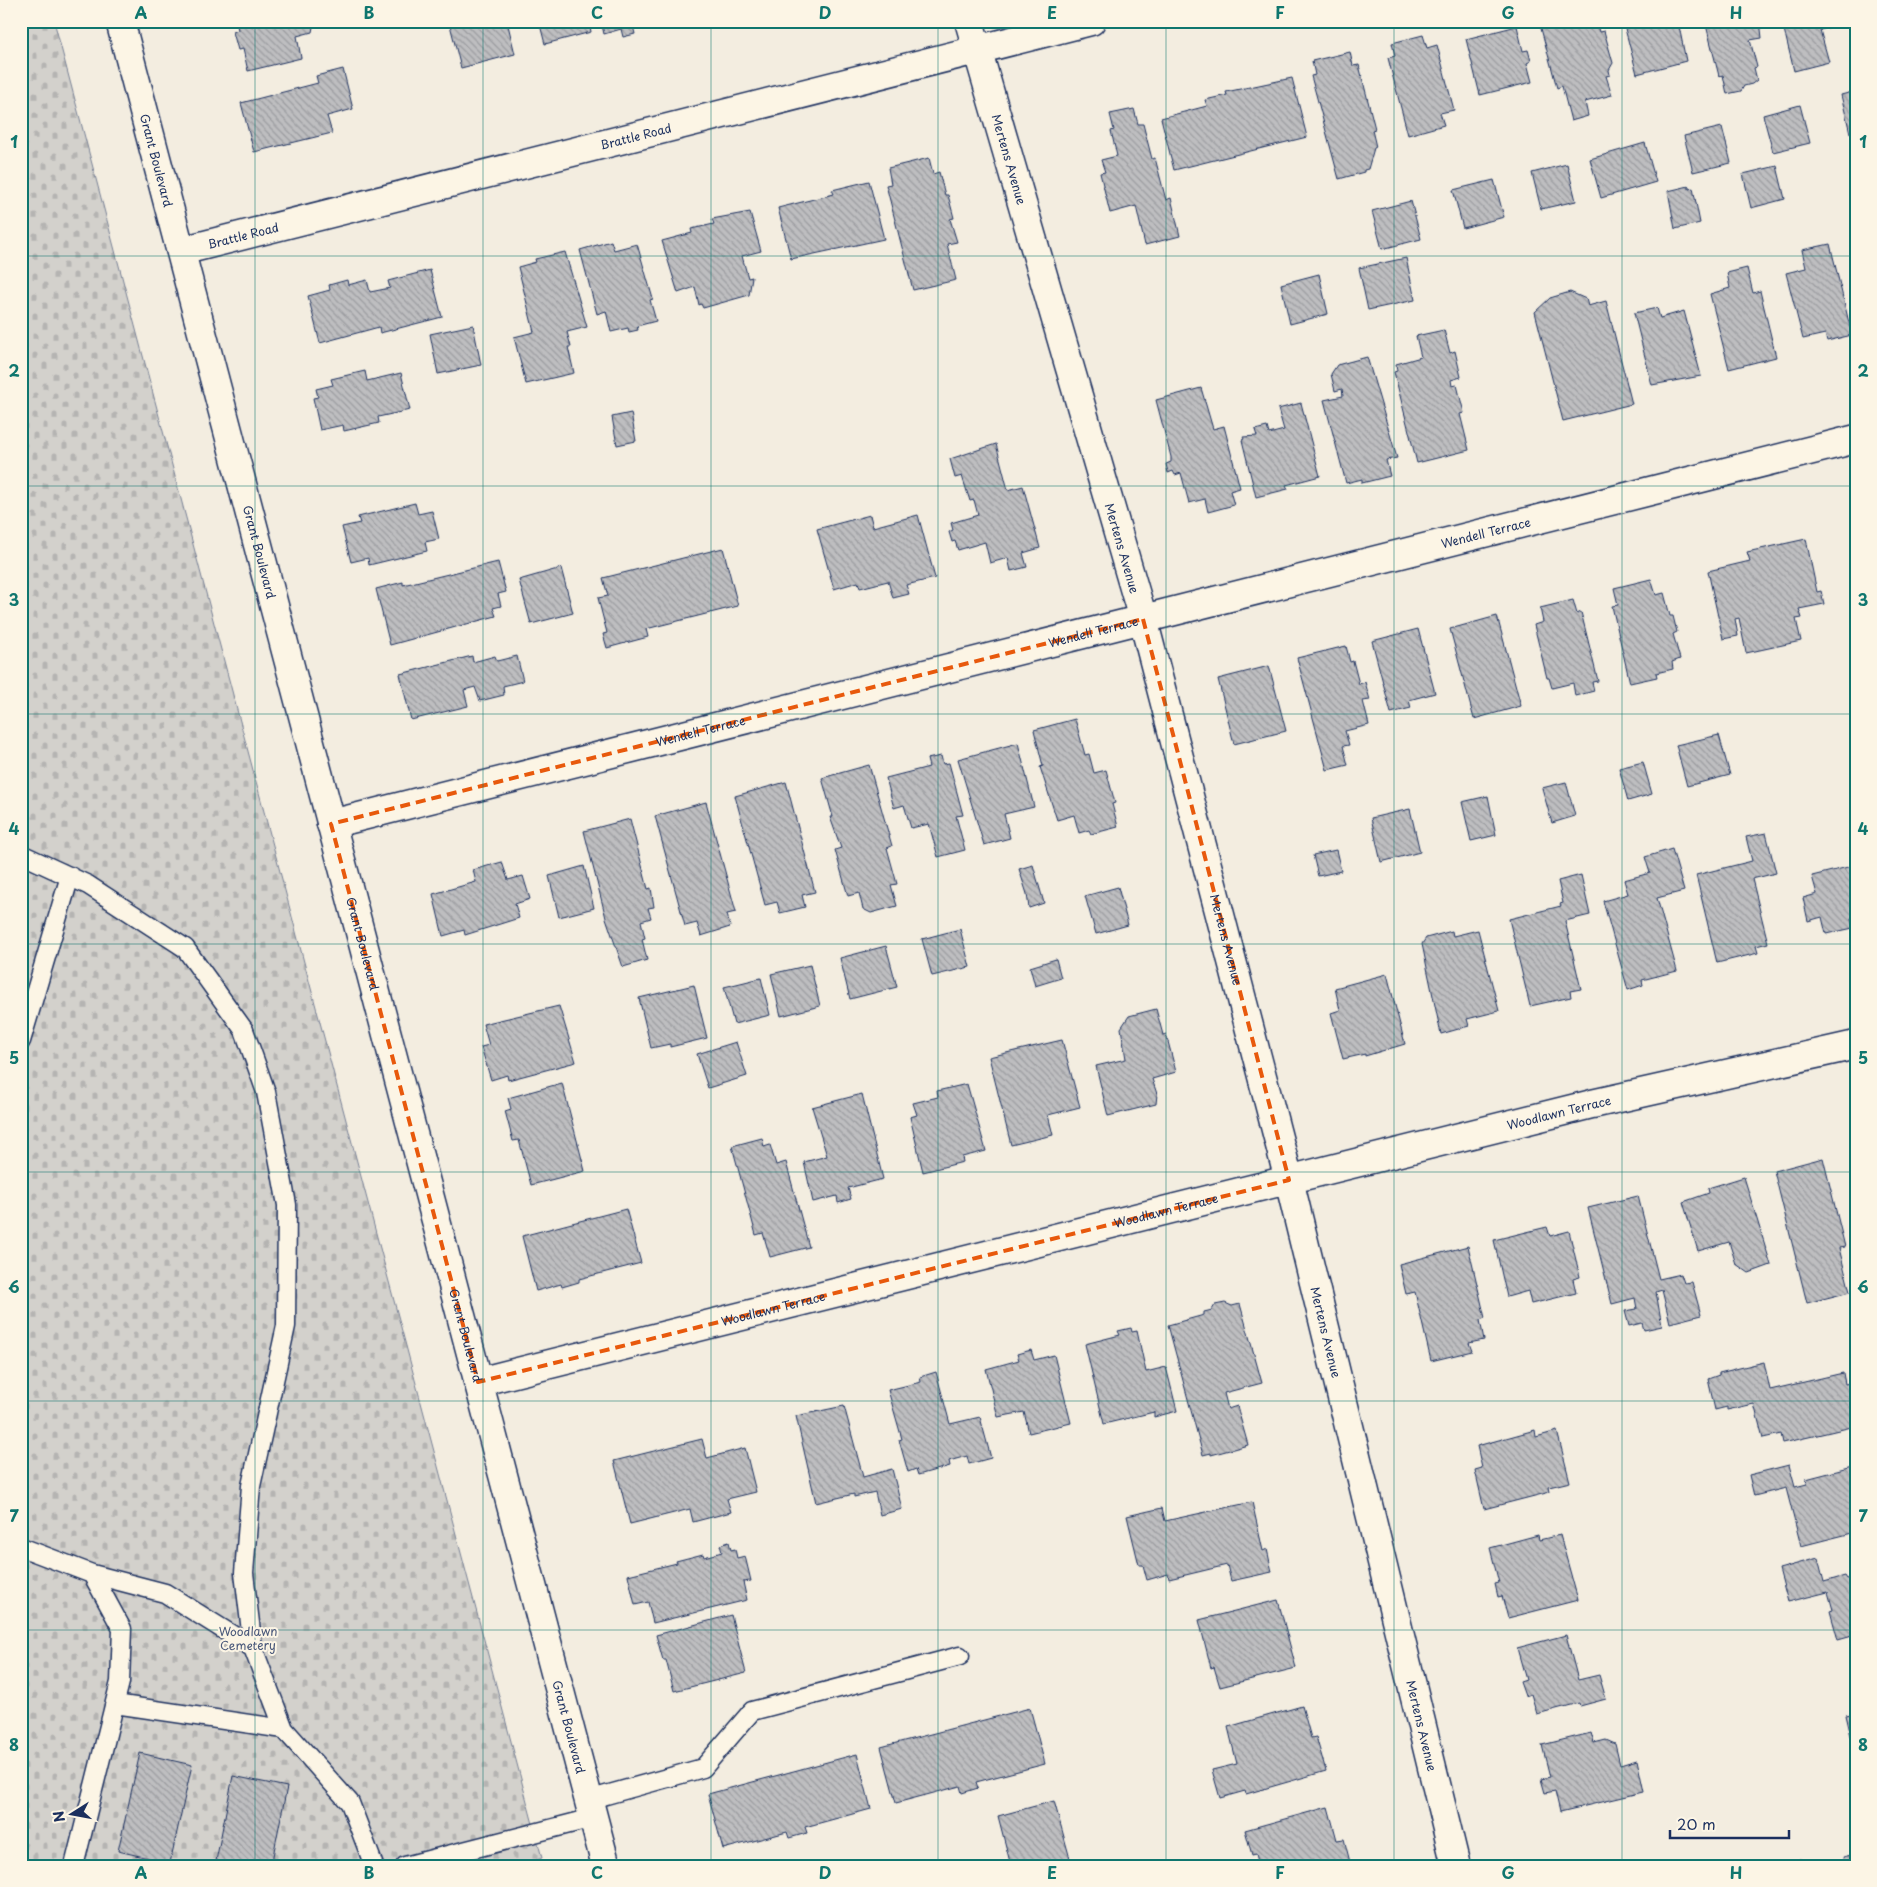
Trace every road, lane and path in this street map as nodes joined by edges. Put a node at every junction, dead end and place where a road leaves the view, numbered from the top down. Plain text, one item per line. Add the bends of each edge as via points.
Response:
1 (120, 21) edge
2 (969, 21) edge
3 (1091, 21) edge
4 (976, 50) junction
5 (181, 251) junction
6 (1856, 439) edge
7 (1143, 619) junction
8 (330, 824) junction
9 (21, 854) edge
10 (70, 876) junction
11 (21, 1041) edge
12 (1856, 1045) edge
13 (1289, 1180) junction
14 (478, 1382) junction
15 (21, 1547) edge
16 (92, 1574) junction
17 (253, 1648) junction
18 (960, 1656) dead end
19 (115, 1704) junction
20 (284, 1729) junction
21 (591, 1809) junction
22 (74, 1866) edge
23 (374, 1866) edge
24 (405, 1866) edge
25 (606, 1866) edge
26 (1456, 1866) edge

1 - 5 street, Grant Boulevard
2 - 4 street, Mertens Avenue
3 - 4 street, Brattle Road
4 - 5 street, Brattle Road
4 - 7 street, Mertens Avenue
5 - 8 street, Grant Boulevard
6 - 7 street, Wendell Terrace
7 - 8 street, Wendell Terrace
7 - 13 street, Mertens Avenue
8 - 14 street, Grant Boulevard
9 - 10 lane
10 - 11 lane
10 - 17 lane via 185,948 244,1030 266,1092 287,1206 286,1326 251,1486 244,1574
12 - 13 street, Woodlawn Terrace via 1592,1104
13 - 14 street, Woodlawn Terrace
13 - 26 street, Mertens Avenue
14 - 21 street, Grant Boulevard
15 - 16 lane
16 - 17 lane via 165,1593
16 - 19 lane via 122,1628 120,1682
17 - 20 lane
18 - 21 lane via 752,1711 703,1768
19 - 20 lane
19 - 22 lane
20 - 23 lane via 350,1803
21 - 24 lane
21 - 25 street, Grant Boulevard

